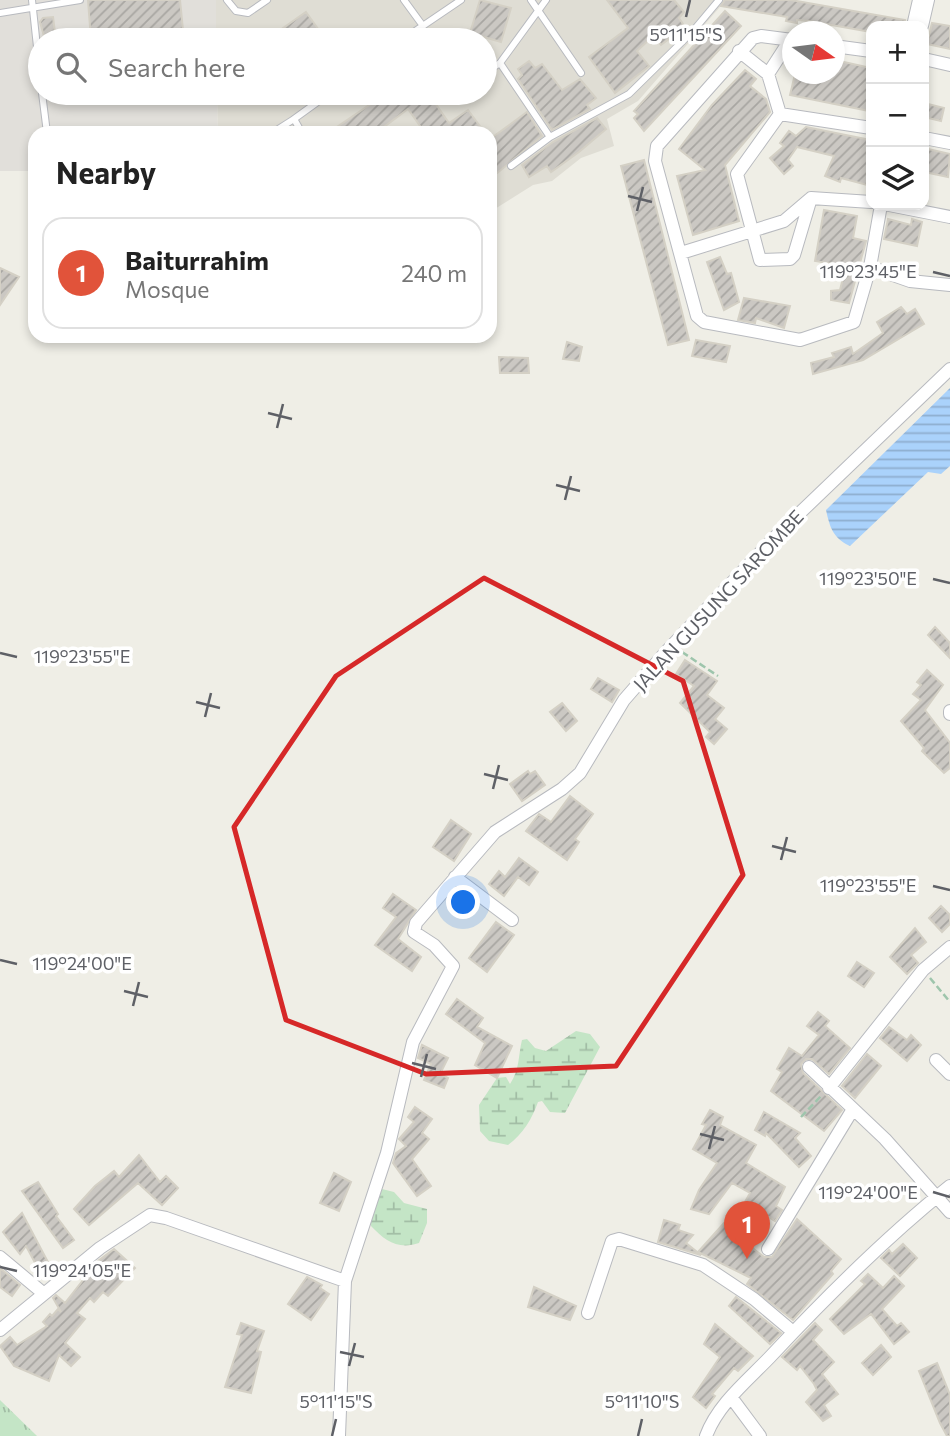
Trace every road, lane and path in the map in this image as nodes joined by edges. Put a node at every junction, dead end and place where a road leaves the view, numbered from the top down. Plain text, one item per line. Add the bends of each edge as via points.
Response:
1 (80, 0) edge
2 (227, 0) edge
3 (267, 0) edge
4 (404, 0) edge
5 (461, 0) edge
6 (531, 0) edge
7 (546, 0) edge
8 (719, 0) edge
9 (919, 0) edge
10 (928, 0) edge
11 (32, 4) edge
12 (538, 11) junction
13 (0, 12) edge
14 (914, 21) edge
15 (923, 21) edge
16 (423, 26) joint
17 (35, 28) edge
18 (782, 39) edge
19 (845, 47) edge
20 (866, 50) edge
21 (739, 51) junction
22 (782, 53) edge
23 (929, 60) edge
24 (500, 63) junction
25 (497, 65) edge
26 (950, 65) edge
27 (581, 73) dead end
28 (768, 74) junction
29 (44, 105) edge
30 (313, 105) edge
31 (780, 114) junction
32 (294, 119) junction
33 (46, 126) edge
34 (283, 126) edge
35 (298, 126) edge
36 (866, 127) edge
37 (550, 137) junction
38 (929, 139) edge
39 (950, 143) edge
40 (511, 166) dead end
41 (811, 198) junction
42 (866, 202) edge
43 (880, 210) edge
44 (914, 210) edge
45 (950, 217) edge
46 (750, 230) junction
47 (681, 253) junction
48 (870, 267) junction
49 (950, 285) edge
50 (950, 369) edge
51 (674, 646) junction
52 (718, 677) dead end
53 (455, 877) junction
54 (512, 920) dead end
55 (950, 947) edge
56 (923, 970) junction
57 (950, 1002) edge
58 (936, 1060) dead end
59 (808, 1067) dead end
60 (950, 1074) edge
61 (829, 1088) junction
62 (853, 1109) junction
63 (801, 1117) dead end
64 (950, 1185) edge
65 (936, 1197) junction
66 (950, 1212) edge
67 (768, 1249) dead end
68 (0, 1256) edge
69 (345, 1281) junction
70 (43, 1293) junction
71 (588, 1313) dead end
72 (0, 1330) edge
73 (792, 1331) junction
74 (731, 1397) junction
75 (339, 1436) edge
76 (706, 1436) edge
77 (760, 1436) edge

1 - 11 lane
2 - 3 lane via 236,11 248,13
4 - 16 lane
5 - 16 lane
6 - 12 lane
7 - 12 lane
8 - 37 lane via 629,94
9 - 14 street
10 - 15 street
11 - 13 lane
11 - 17 lane
12 - 24 lane
12 - 27 lane
18 - 21 street via 758,36
19 - 20 street
21 - 28 street
21 - 47 street via 657,146 655,161
22 - 28 street
23 - 26 street
24 - 25 lane
24 - 37 lane
28 - 31 street
29 - 33 lane
30 - 32 lane
31 - 36 street
31 - 46 street via 738,171
32 - 34 lane
32 - 35 lane
37 - 40 lane
38 - 39 street
41 - 42 street
41 - 46 street via 784,221
41 - 46 street via 791,258 760,260
43 - 48 street
44 - 45 street
46 - 47 street
47 - 48 street via 696,316 704,322 805,340 858,317
48 - 49 street via 910,281
50 - 51 street, JALAN GUSUNG SAROMBE via 780,531
51 - 52 path
51 - 53 street, JALAN GUSUNG SAROMBE via 624,700 580,774 495,832
53 - 54 street
53 - 69 street, JALAN GUSUNG SAROMBE via 416,923 414,932 453,965 413,1042 387,1153
55 - 56 street
56 - 57 path
56 - 61 street
58 - 60 street
59 - 61 street
61 - 62 street
61 - 63 path
62 - 65 street
62 - 67 street
64 - 65 street
65 - 66 street
65 - 73 street
68 - 70 street
69 - 70 street via 149,1215
69 - 75 street, JALAN GUSUNG SAROMBE
70 - 72 street
71 - 73 street via 606,1252 612,1241 619,1239 703,1265
73 - 74 street
74 - 76 street
74 - 77 street

